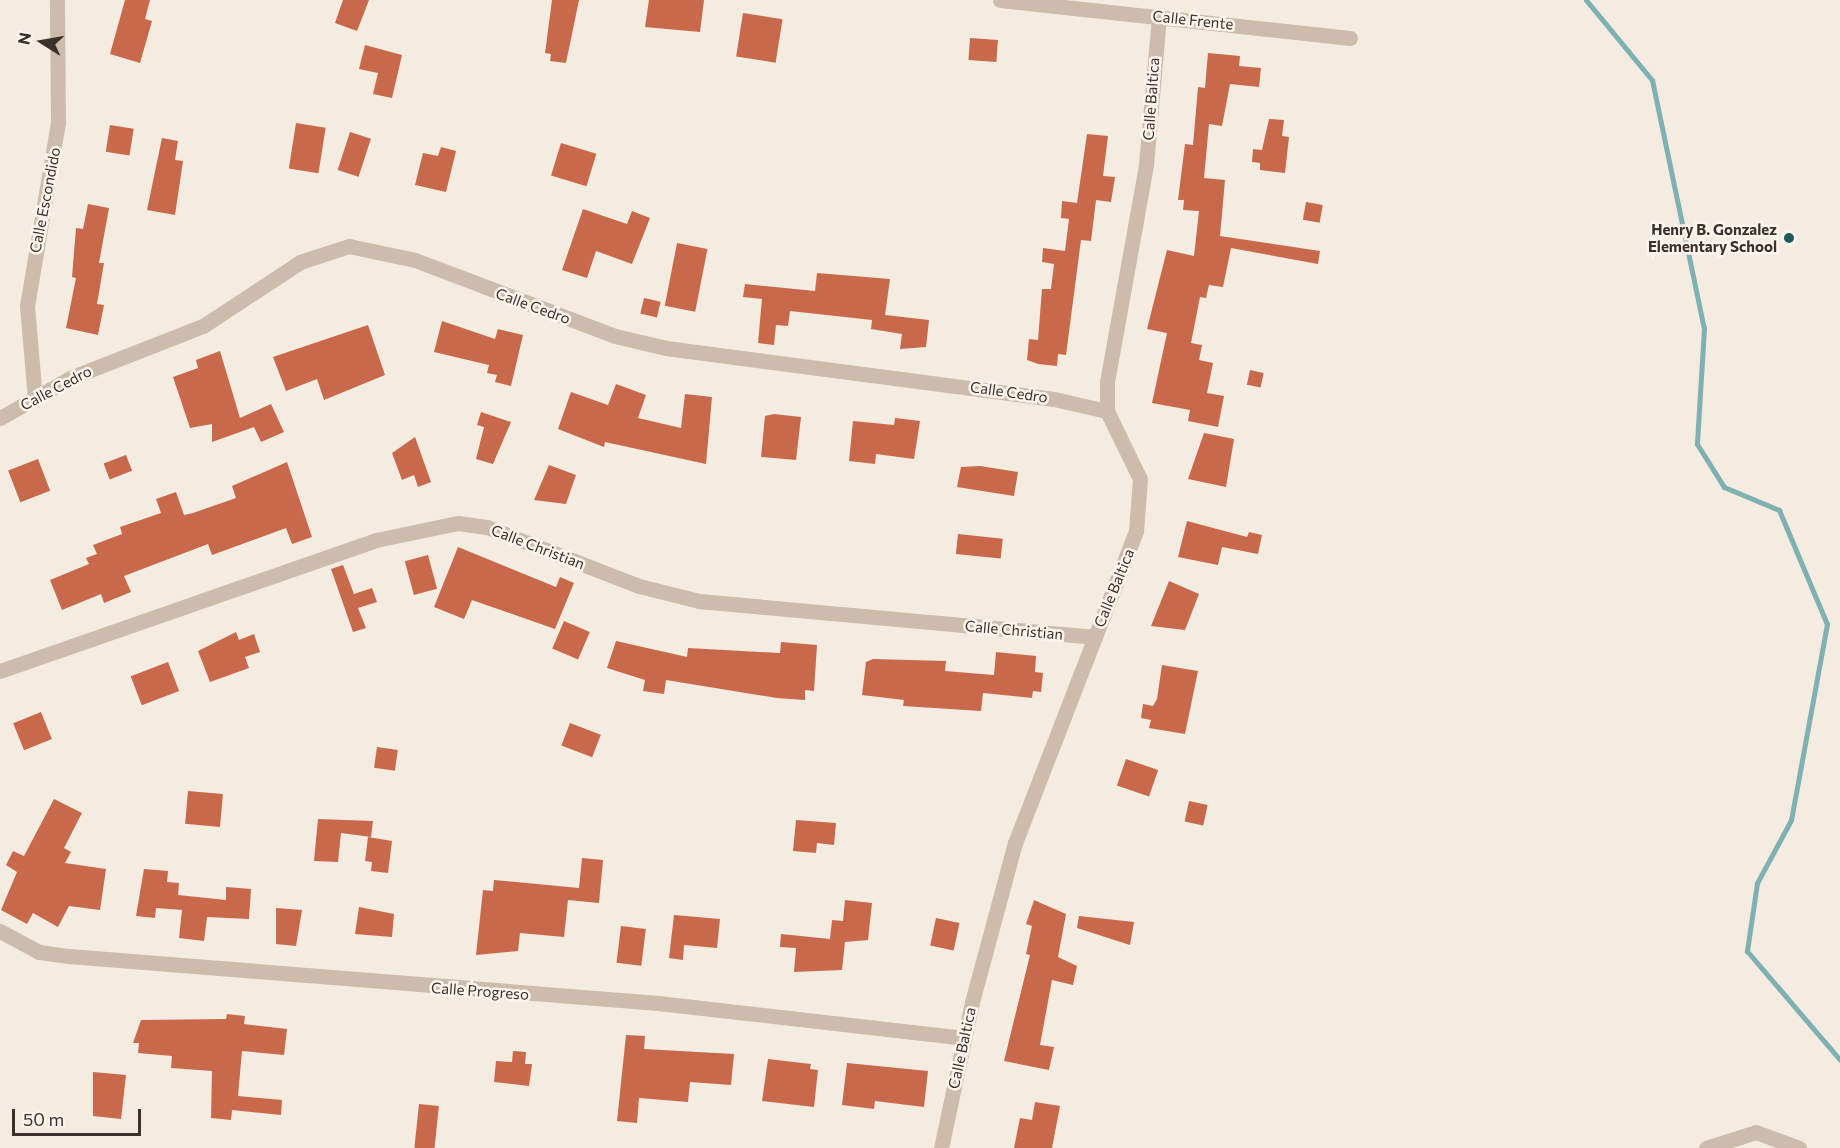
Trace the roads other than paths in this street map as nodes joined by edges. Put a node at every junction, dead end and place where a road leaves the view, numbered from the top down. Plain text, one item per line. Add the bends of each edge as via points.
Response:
1 (57, 0) edge
2 (1000, 0) edge
3 (1159, 16) junction
4 (1350, 38) dead end
5 (35, 399) junction
6 (1107, 411) junction
7 (0, 418) edge
8 (1095, 637) junction
9 (0, 671) edge
10 (0, 931) edge
11 (964, 1038) junction
12 (941, 1148) edge
13 (1706, 1148) edge
14 (1799, 1148) edge

1 - 5 street, Calle Escondido via 58,122 27,306
2 - 3 street, Calle Frente
3 - 4 street, Calle Frente
3 - 6 street, Calle Baltica via 1146,165 1110,362
5 - 6 street, Calle Cedro via 107,362 203,326 300,262 349,246 415,260 615,336 666,348 1054,399
5 - 7 street, Calle Cedro
6 - 8 street, Calle Baltica via 1140,479 1136,531
8 - 9 street, Calle Christian via 699,601 639,586 487,527 458,523 376,540
8 - 11 street, Calle Baltica via 1022,821
10 - 11 street, Calle Progreso via 39,952 69,957 658,1003
11 - 12 street, Calle Baltica
13 - 14 street via 1756,1132

